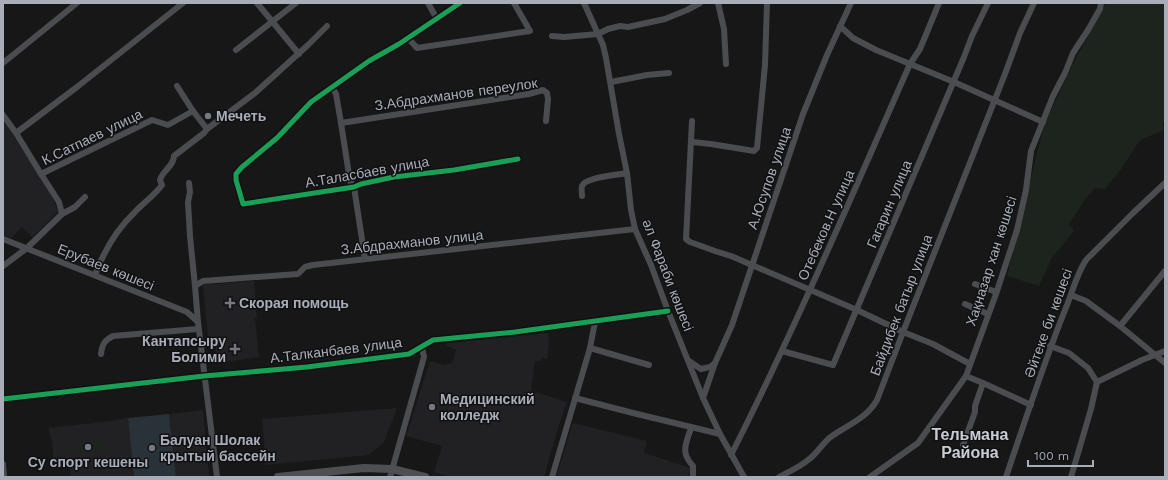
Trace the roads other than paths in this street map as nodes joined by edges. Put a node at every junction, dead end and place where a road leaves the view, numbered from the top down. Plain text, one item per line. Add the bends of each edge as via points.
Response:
1 (77, 3) edge
2 (183, 3) edge
3 (257, 3) edge
4 (296, 3) edge
5 (428, 3) edge
6 (460, 3) edge
7 (514, 3) edge
8 (584, 3) edge
9 (684, 3) edge
10 (700, 3) edge
11 (718, 3) edge
12 (767, 3) edge
13 (850, 3) edge
14 (939, 3) edge
15 (988, 3) edge
16 (1034, 3) edge
17 (1101, 3) edge
18 (687, 10) junction
19 (436, 19) junction
20 (273, 21) junction
21 (327, 26) dead end
22 (840, 26) junction
23 (598, 34) junction
24 (552, 36) dead end
25 (408, 38) junction
26 (236, 50) dead end
27 (299, 54) junction
28 (3, 63) edge
29 (726, 64) dead end
30 (910, 64) junction
31 (669, 73) dead end
32 (611, 82) junction
33 (954, 82) junction
34 (177, 86) dead end
35 (332, 87) junction
36 (994, 101) junction
37 (193, 111) junction
38 (3, 115) edge
39 (546, 121) dead end
40 (692, 121) dead end
41 (1043, 122) junction
42 (341, 123) junction
43 (207, 129) junction
44 (16, 133) junction
45 (692, 142) junction
46 (518, 158) dead end
47 (627, 173) junction
48 (41, 174) junction
49 (1165, 183) edge
50 (189, 184) dead end
51 (354, 187) junction
52 (85, 196) dead end
53 (582, 196) dead end
54 (62, 214) junction
55 (635, 229) junction
56 (3, 239) edge
57 (27, 248) junction
58 (365, 259) junction
59 (752, 265) junction
60 (3, 266) edge
61 (1165, 271) edge
62 (95, 275) junction
63 (975, 284) dead end
64 (195, 286) junction
65 (810, 290) junction
66 (996, 292) junction
67 (1071, 295) junction
68 (965, 304) dead end
69 (857, 310) junction
70 (668, 311) junction
71 (988, 314) junction
72 (198, 322) junction
73 (595, 322) junction
74 (1120, 326) junction
75 (198, 329) junction
76 (903, 332) junction
77 (1050, 346) junction
78 (422, 347) junction
79 (590, 348) junction
80 (782, 351) junction
81 (1165, 351) edge
82 (101, 354) dead end
83 (1154, 355) junction
84 (688, 360) junction
85 (715, 363) junction
86 (1165, 363) edge
87 (970, 364) junction
88 (649, 365) dead end
89 (204, 376) junction
90 (966, 376) junction
91 (1097, 382) junction
92 (983, 383) junction
93 (575, 398) junction
94 (703, 398) junction
95 (3, 399) edge
96 (1031, 405) junction
97 (691, 428) junction
98 (720, 434) junction
99 (963, 445) dead end
100 (731, 455) junction
101 (3, 464) edge
102 (391, 473) edge
103 (693, 475) dead end
104 (4, 477) edge
105 (217, 477) edge
106 (278, 477) edge
107 (425, 477) edge
108 (552, 477) edge
109 (744, 477) edge
110 (779, 477) edge
111 (870, 477) edge
112 (1006, 477) edge
113 (1071, 477) edge

1 - 28 street
2 - 44 street
3 - 20 street
4 - 20 street
5 - 19 street
6 - 19 street
7 - 25 street via 530,31 417,48
8 - 23 street, әл Фараби көшесі
9 - 18 street
10 - 18 street
11 - 29 street via 724,29
12 - 45 street via 765,65 757,148 754,151
13 - 22 street, А.Юсупов улица
14 - 30 street, Отебеков.Н улица via 920,49
15 - 33 street, Гагарин улица
16 - 36 street, Байдибек батыр улица
17 - 41 street, Хақназар хан көшесі via 1100,9 1073,53
18 - 23 street via 628,27 608,29
19 - 25 street
20 - 26 street
20 - 27 street
21 - 27 street
22 - 30 street via 853,38
22 - 59 street, А.Юсупов улица via 803,114
23 - 24 street
23 - 32 street, әл Фараби көшесі
25 - 35 street
27 - 43 street via 255,93
30 - 33 street
30 - 65 street, Отебеков.Н улица
31 - 32 street
32 - 47 street, әл Фараби көшесі
33 - 36 street
33 - 69 street, Гагарин улица
34 - 37 street
35 - 42 street via 336,94
35 - 51 street, А.Таласбаев улица via 311,102 277,138 242,167 236,174 236,180 243,204
36 - 41 street
36 - 76 street, Байдибек батыр улица
37 - 43 street
37 - 48 street, К.Сатпаев улица via 168,125 152,120
38 - 44 street
39 - 42 street, З.Абдрахманов переулок via 548,99 543,90
40 - 45 street
41 - 66 street, Хақназар хан көшесі via 1031,151 1017,230
42 - 51 street via 350,180
43 - 62 street via 174,156 174,162 161,176 162,185 121,227 110,242
44 - 48 street
45 - 59 street via 686,239
46 - 51 street, А.Таласбаев улица via 454,170 394,177
47 - 53 street via 584,182
47 - 55 street, әл Фараби көшесі
48 - 54 street, К.Сатпаев улица via 59,202
49 - 67 street, Әйтеке би көшесі via 1086,260
50 - 64 street via 188,202
51 - 58 street
52 - 54 street via 75,207
54 - 57 street
55 - 58 street, З.Абдрахманов улица
55 - 70 street, әл Фараби көшесі
56 - 57 street, Ерубаев көшесі
57 - 60 street
57 - 62 street, Ерубаев көшесі
58 - 64 street, З.Абдрахманов улица via 313,265 304,268 298,274 203,281
59 - 65 street
59 - 85 street, А.Юсупов улица via 732,325
61 - 74 street
62 - 72 street, Ерубаев көшесі via 187,312
63 - 66 street
64 - 72 street
65 - 69 street
65 - 80 street, Отебеков.Н улица
66 - 71 street, Хақназар хан көшесі
67 - 74 street via 1086,301
67 - 77 street, Әйтеке би көшесі
68 - 71 street
69 - 76 street
69 - 80 street, Гагарин улица via 834,365
70 - 73 street, А.Талканбаев улица
70 - 84 street, әл Фараби көшесі
71 - 87 street, Хақназар хан көшесі
72 - 75 street
73 - 78 street, А.Талканбаев улица via 433,340
73 - 79 street
74 - 83 street
75 - 82 street via 113,336 105,340
75 - 89 street
76 - 87 street via 933,344
76 - 110 street, Байдибек батыр улица via 873,407 831,437 808,461
77 - 91 street via 1069,353 1088,368
77 - 96 street, Әйтеке би көшесі
78 - 89 street, А.Талканбаев улица via 409,354 307,367
78 - 102 street via 424,358
79 - 88 street
79 - 93 street
80 - 100 street, Отебеков.Н улица
81 - 83 street
83 - 86 street
83 - 91 street
84 - 85 street via 701,369
84 - 94 street, әл Фараби көшесі
85 - 94 street, А.Юсупов улица
87 - 90 street, Хақназар хан көшесі
89 - 95 street, А.Талканбаев улица
89 - 105 street
90 - 92 street
90 - 111 street, Хақназар хан көшесі via 918,443
91 - 113 street
92 - 96 street
92 - 99 street
93 - 97 street
93 - 108 street
94 - 98 street, әл Фараби көшесі
96 - 112 street, Әйтеке би көшесі
97 - 98 street
97 - 103 street via 685,449 687,459 693,466
98 - 100 street, әл Фараби көшесі
100 - 109 street, әл Фараби көшесі
101 - 104 street
102 - 106 main road via 364,468
102 - 107 main road

